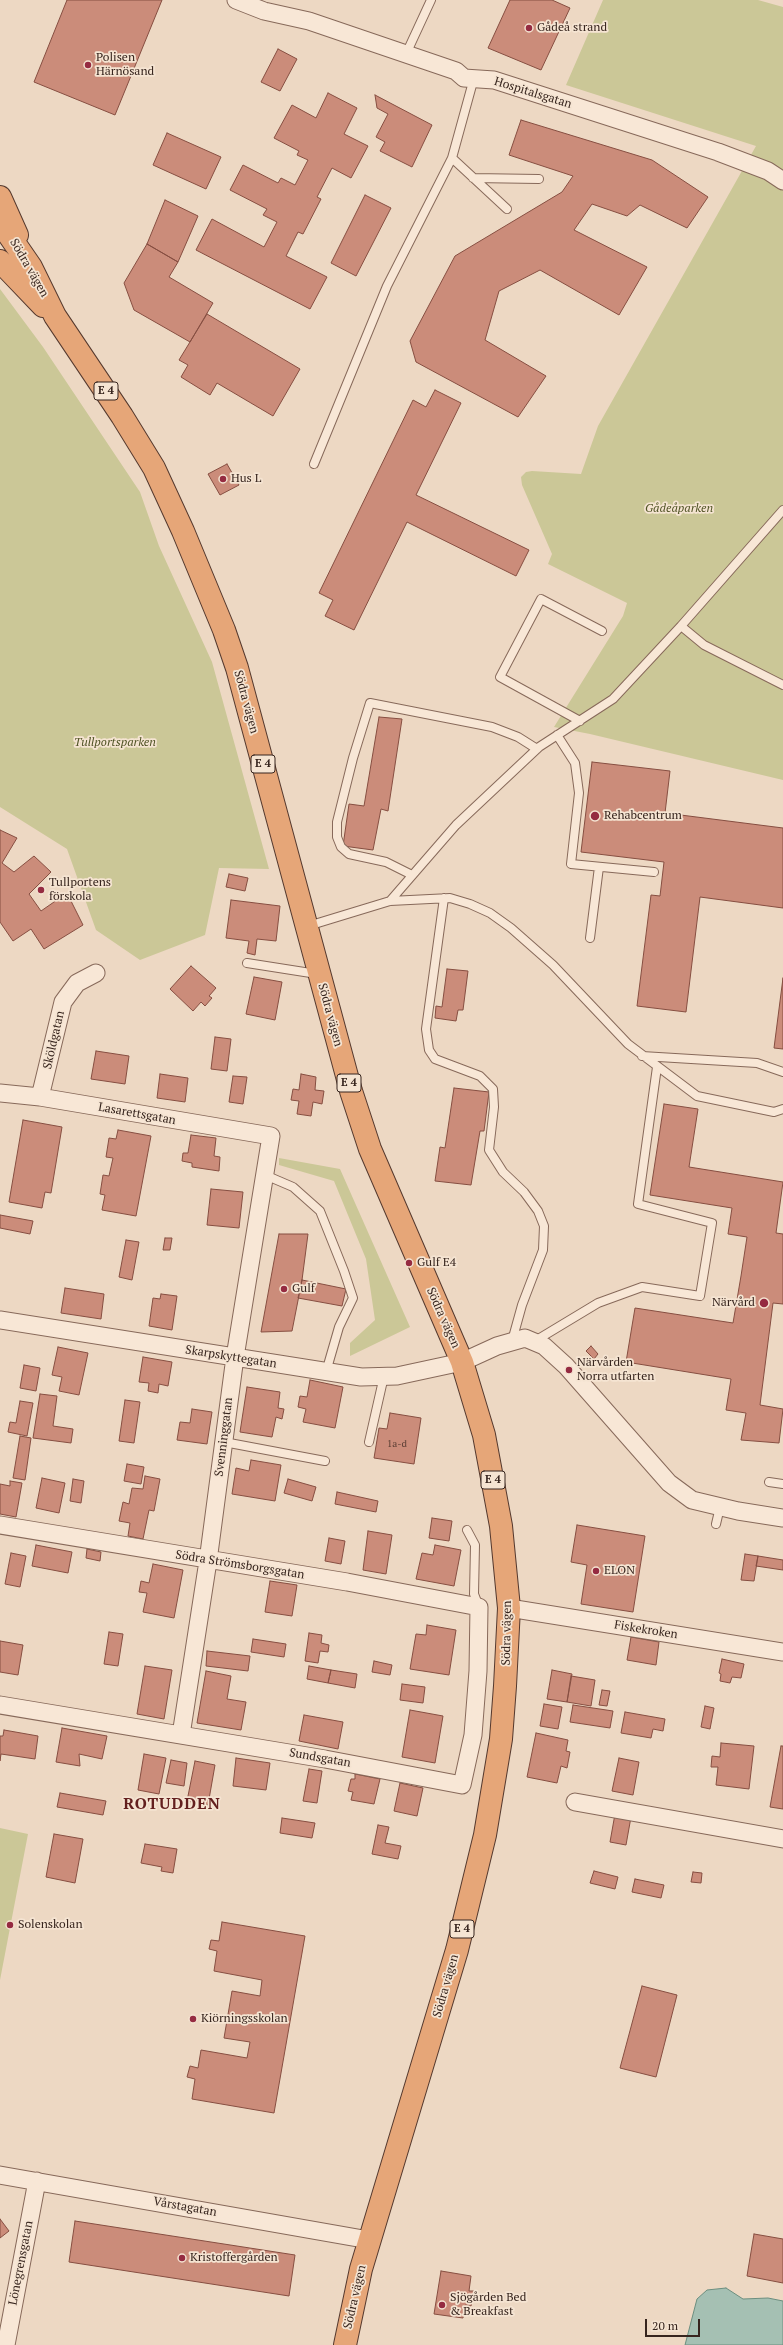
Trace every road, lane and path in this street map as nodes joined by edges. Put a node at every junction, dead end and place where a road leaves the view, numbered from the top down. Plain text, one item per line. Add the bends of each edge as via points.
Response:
1 (236, 0) edge
2 (431, 0) edge
3 (406, 54) junction
4 (474, 78) junction
5 (452, 158) junction
6 (473, 178) junction
7 (539, 179) dead end
8 (783, 181) edge
9 (0, 197) edge
10 (507, 209) dead end
11 (0, 222) edge
12 (0, 261) edge
13 (31, 267) junction
14 (55, 316) junction
15 (314, 464) dead end
16 (783, 510) edge
17 (681, 626) junction
18 (602, 632) dead end
19 (783, 685) edge
20 (580, 720) junction
21 (557, 735) junction
22 (537, 749) junction
23 (599, 867) junction
24 (654, 872) dead end
25 (412, 875) junction
26 (444, 898) junction
27 (390, 901) junction
28 (307, 926) junction
29 (590, 938) dead end
30 (247, 963) dead end
31 (96, 973) dead end
32 (320, 975) junction
33 (642, 1056) junction
34 (657, 1067) junction
35 (783, 1072) edge
36 (0, 1093) edge
37 (40, 1098) junction
38 (783, 1109) edge
39 (271, 1140) joint
40 (265, 1175) junction
41 (0, 1320) edge
42 (512, 1341) junction
43 (535, 1341) junction
44 (235, 1357) junction
45 (462, 1362) junction
46 (326, 1372) junction
47 (384, 1376) junction
48 (224, 1442) junction
49 (369, 1442) dead end
50 (324, 1461) dead end
51 (769, 1482) dead end
52 (783, 1484) edge
53 (720, 1506) junction
54 (783, 1518) edge
55 (716, 1524) dead end
56 (0, 1525) edge
57 (468, 1530) dead end
58 (208, 1561) junction
59 (479, 1607) junction
60 (509, 1608) junction
61 (783, 1652) edge
62 (0, 1705) edge
63 (181, 1735) junction
64 (575, 1802) dead end
65 (783, 1840) edge
66 (0, 2175) edge
67 (37, 2181) junction
68 (369, 2240) junction
69 (6, 2345) edge
70 (345, 2345) edge

1 - 3 street, Hospitalsgatan via 264,11 309,21
2 - 3 lane
3 - 4 street, Hospitalsgatan via 456,71 464,78
4 - 5 lane
4 - 8 street, Hospitalsgatan via 494,80 718,152 768,171
5 - 6 lane
5 - 15 lane via 387,286
6 - 7 lane
6 - 10 lane
9 - 13 highway
11 - 13 highway, Södra vägen / E 4
12 - 14 highway, Södra vägen / E 4
13 - 14 highway, Södra vägen / E 4
14 - 28 highway, Södra vägen / E 4 via 154,468 224,630 237,668
16 - 17 lane
17 - 19 lane via 704,645
17 - 20 lane via 613,699
18 - 20 lane via 541,599 500,677
20 - 21 lane
21 - 22 lane
21 - 23 lane via 575,763 579,793 571,864
22 - 25 lane via 456,825
22 - 25 lane via 518,737 492,727 370,703 353,758 337,837 341,847 349,854 386,862
23 - 24 lane
23 - 29 lane
25 - 27 lane
26 - 27 lane
26 - 33 lane via 490,912 511,928 553,965
26 - 42 lane via 426,1029 429,1050 435,1059 480,1076 493,1089 494,1107 489,1150 503,1172 524,1192 538,1211 544,1226 543,1250 522,1305
27 - 28 lane
28 - 32 highway, Södra vägen / E 4
30 - 32 lane
31 - 37 street, Sköldgatan via 77,983 63,1002
32 - 45 highway, Södra vägen / E 4 via 351,1091 370,1149
33 - 34 lane
33 - 35 lane via 757,1064
34 - 38 lane via 697,1096 774,1112
34 - 43 lane via 638,1204 712,1223 700,1296 642,1288 598,1303
36 - 37 street, Lasarettsgatan
37 - 39 street, Lasarettsgatan via 271,1136
39 - 40 street, Svenninggatan
40 - 44 street, Svenninggatan
40 - 46 lane via 292,1187 320,1211 353,1298 338,1327
41 - 44 street, Skarpskyttegatan
42 - 43 street, Skarpskyttegatan via 525,1338
42 - 45 street, Skarpskyttegatan
43 - 53 street via 566,1366 669,1483 692,1500
44 - 46 street, Skarpskyttegatan
44 - 48 street, Svenninggatan
45 - 47 street, Skarpskyttegatan via 397,1376
45 - 60 highway, Södra vägen / E 4 via 484,1435 501,1526
46 - 47 street, Skarpskyttegatan via 361,1377
47 - 49 lane
48 - 50 lane
48 - 58 street, Svenninggatan
51 - 52 lane
53 - 54 street
53 - 55 lane
56 - 58 street, Södra Strömsborgsgatan
57 - 59 lane via 475,1545 474,1594
58 - 59 street, Södra Strömsborgsgatan via 347,1582
58 - 63 street, Svenninggatan
59 - 63 street, Sundsgatan via 478,1671 473,1734 462,1784
60 - 61 street, Fiskekroken
60 - 68 highway, Södra vägen / E 4 via 501,1739 485,1835 454,1957
62 - 63 street, Sundsgatan
64 - 65 street
66 - 67 street, Vårstagatan
67 - 68 street, Vårstagatan
67 - 69 street, Lönegrensgatan
68 - 70 highway, Södra vägen / E 4 via 354,2295

